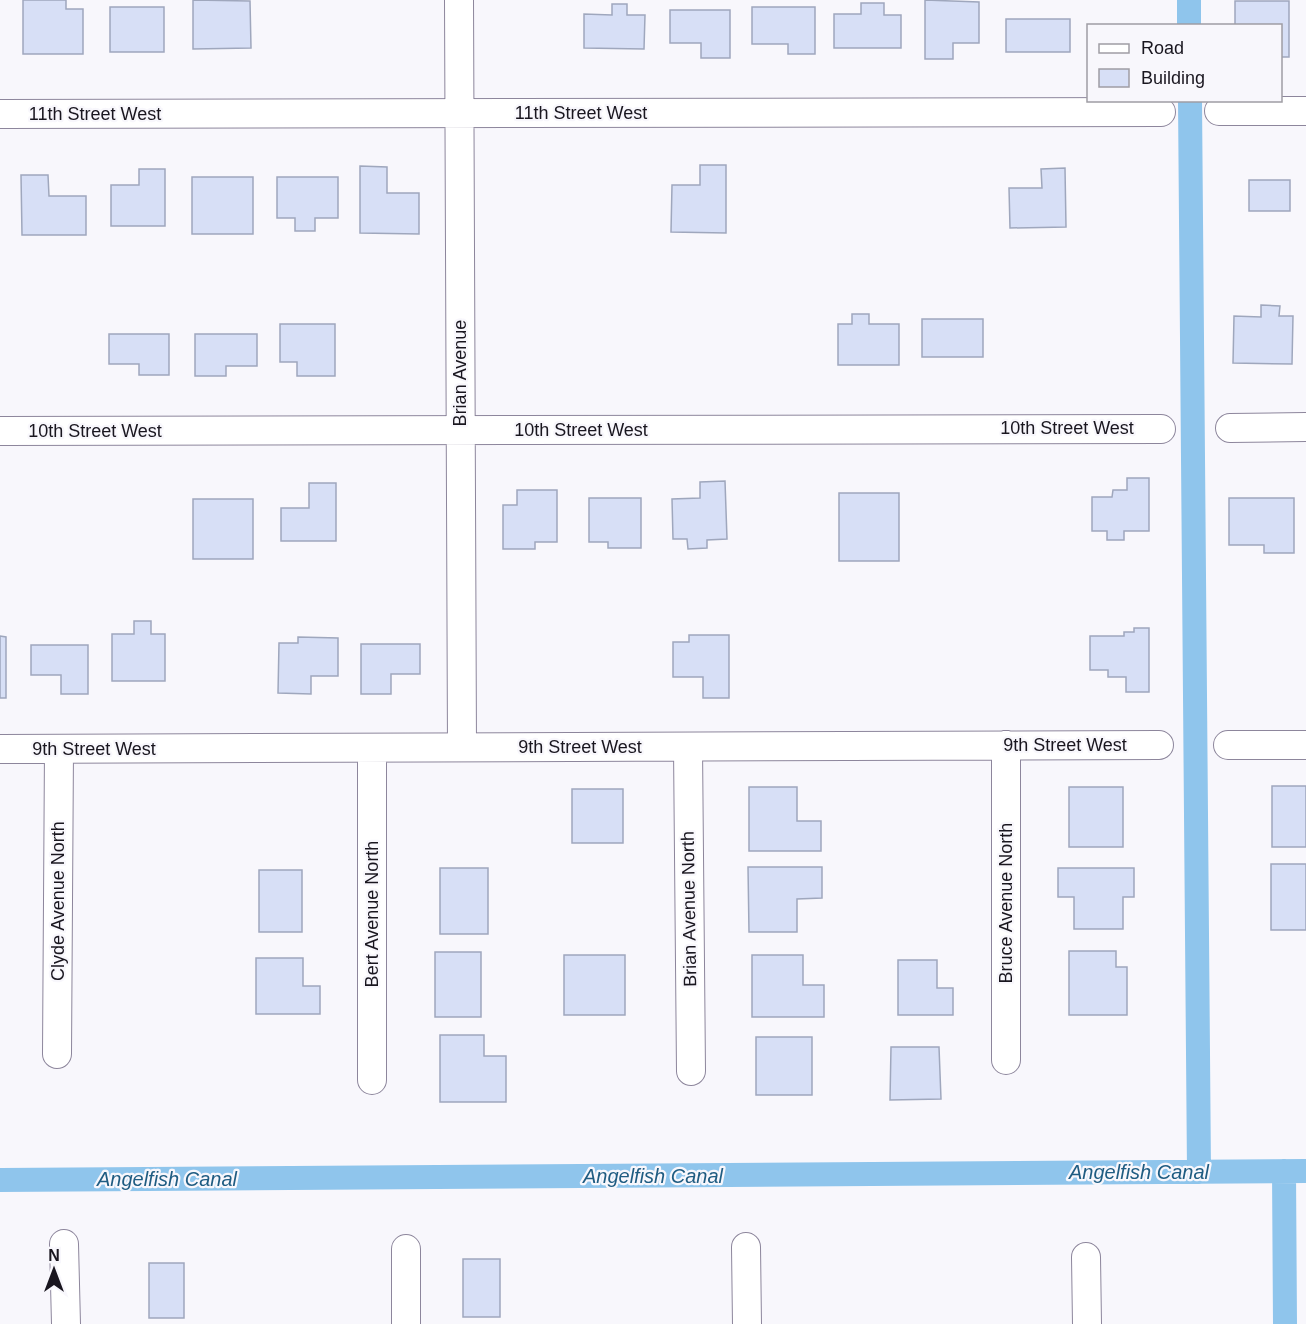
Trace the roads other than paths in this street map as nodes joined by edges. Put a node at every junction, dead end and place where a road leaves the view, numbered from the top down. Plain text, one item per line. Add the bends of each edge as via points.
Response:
1 (459, 0) edge
2 (1220, 111) dead end
3 (1306, 111) edge
4 (1161, 112) dead end
5 (0, 114) edge
6 (460, 114) junction
7 (1306, 427) edge
8 (1230, 428) dead end
9 (1161, 429) dead end
10 (460, 430) junction
11 (0, 431) edge
12 (1228, 744) dead end
13 (1306, 744) edge
14 (1006, 745) junction
15 (1159, 745) dead end
16 (462, 747) junction
17 (688, 747) junction
18 (372, 748) junction
19 (0, 749) edge
20 (58, 749) junction
21 (57, 1054) dead end
22 (1006, 1060) dead end
23 (691, 1071) dead end
24 (372, 1080) dead end
25 (64, 1244) dead end
26 (746, 1247) dead end
27 (406, 1249) dead end
28 (1086, 1257) dead end
29 (66, 1324) edge
30 (406, 1324) edge
31 (747, 1324) edge
32 (1087, 1324) edge

1 - 6 street, Brian Avenue
2 - 3 street
4 - 6 street, 11th Street West
5 - 6 street, 11th Street West
6 - 10 street, Brian Avenue
7 - 8 street
9 - 10 street, 10th Street West
10 - 11 street, 10th Street West
10 - 16 street, Brian Avenue
12 - 13 street
14 - 15 street, 9th Street West
14 - 17 street, 9th Street West
14 - 22 street, Bruce Avenue North
16 - 17 street, 9th Street West
16 - 18 street, 9th Street West
17 - 23 street, Brian Avenue North
18 - 20 street, 9th Street West
18 - 24 street, Bert Avenue North
19 - 20 street, 9th Street West
20 - 21 street, Clyde Avenue North
25 - 29 street
26 - 31 street
27 - 30 street
28 - 32 street

